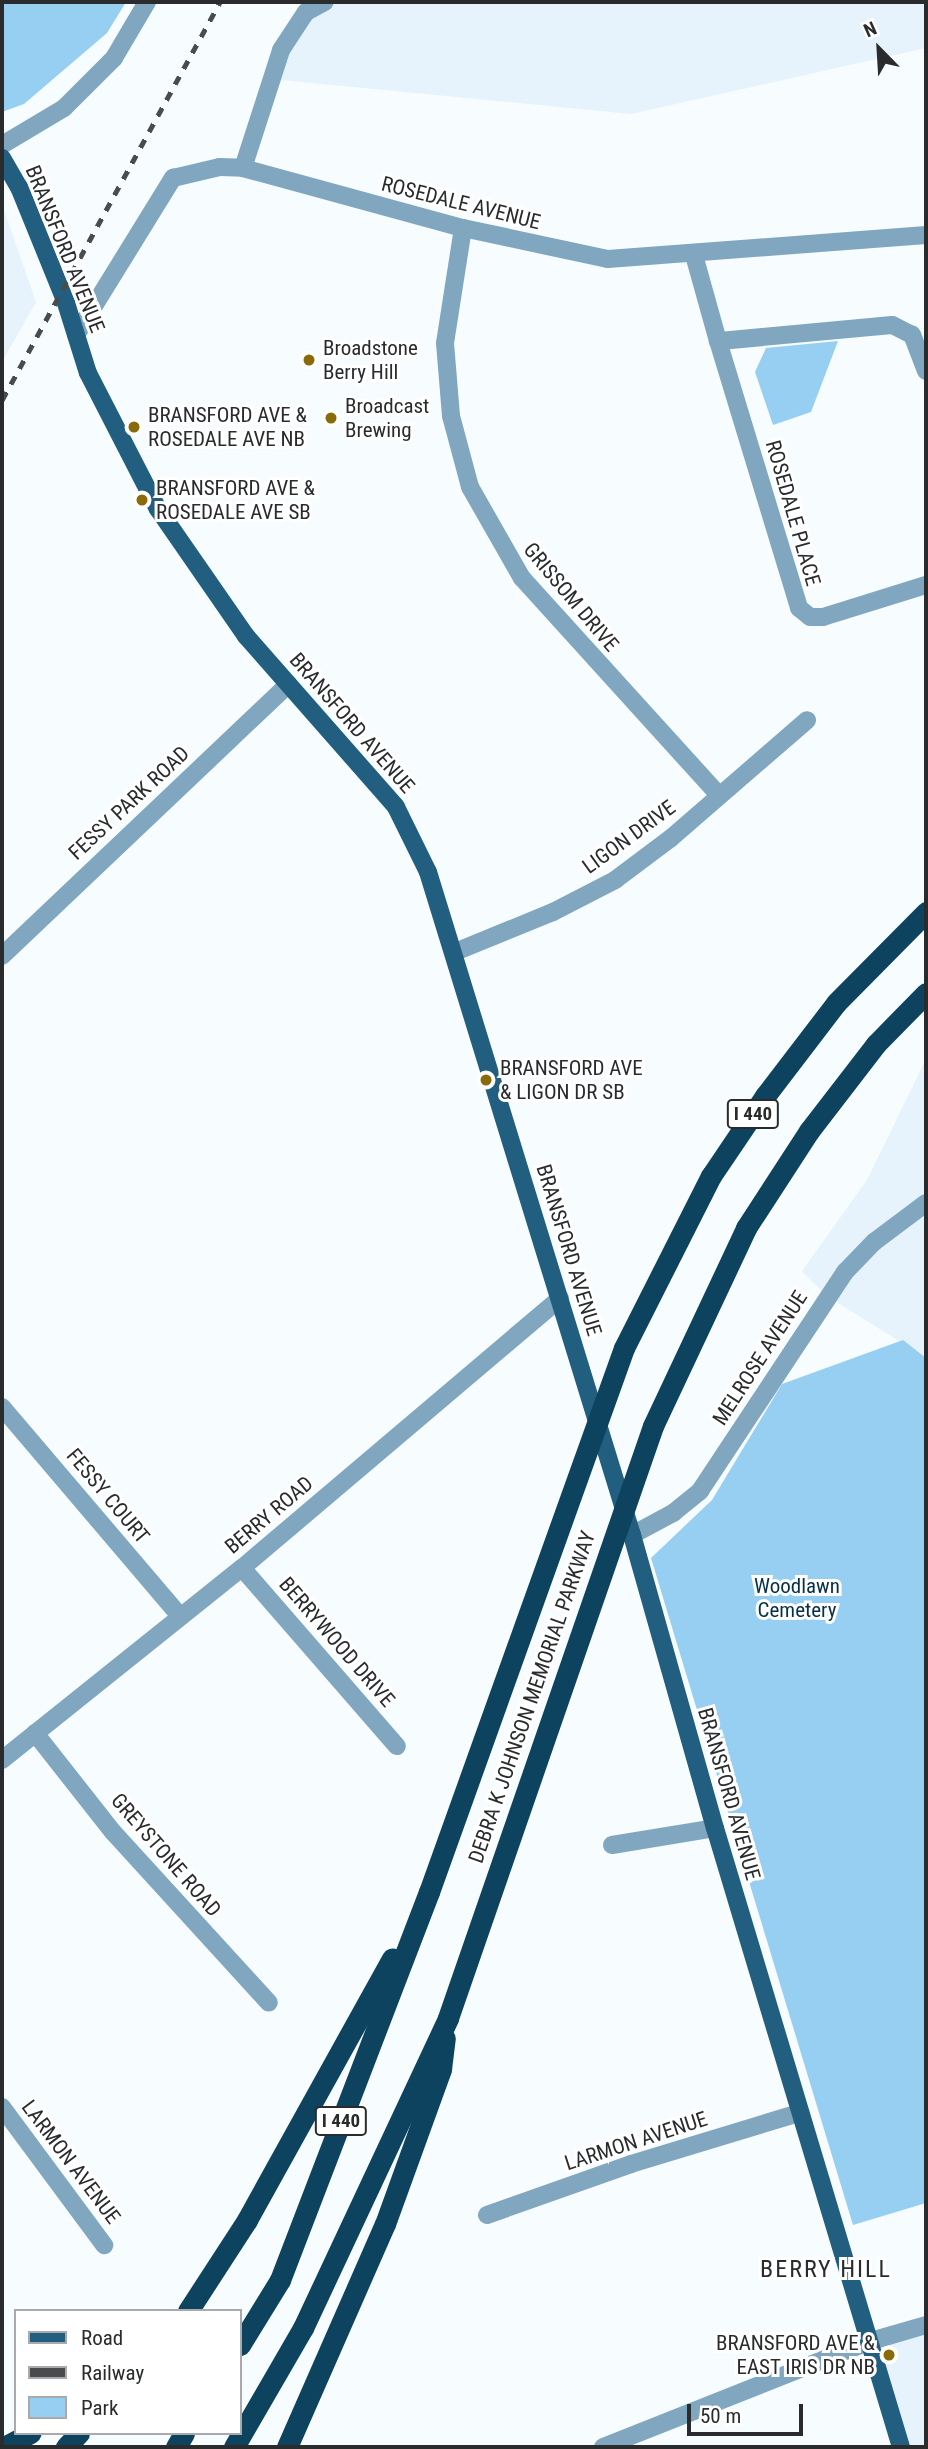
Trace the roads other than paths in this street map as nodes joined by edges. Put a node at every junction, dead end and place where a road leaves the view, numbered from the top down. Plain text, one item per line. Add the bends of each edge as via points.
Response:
1 (148, 2) edge
2 (326, 2) edge
3 (2, 145) edge
4 (2, 158) edge
5 (243, 168) junction
6 (463, 228) junction
7 (926, 234) edge
8 (695, 255) junction
9 (76, 335) junction
10 (718, 341) junction
11 (926, 371) edge
12 (926, 584) edge
13 (289, 684) junction
14 (807, 720) dead end
15 (719, 795) junction
16 (926, 912) edge
17 (455, 952) junction
18 (2, 956) edge
19 (926, 993) edge
20 (926, 1203) edge
21 (560, 1298) junction
22 (2, 1407) edge
23 (632, 1535) junction
24 (242, 1567) junction
25 (180, 1616) junction
26 (35, 1734) junction
27 (397, 1746) dead end
28 (2, 1760) edge
29 (715, 1828) junction
30 (612, 1845) dead end
31 (429, 1892) junction
32 (269, 2003) dead end
33 (448, 2018) junction
34 (2, 2107) edge
35 (799, 2113) junction
36 (487, 2215) dead end
37 (104, 2245) dead end
38 (203, 2283) junction
39 (176, 2309) edge
40 (189, 2309) edge
41 (926, 2325) edge
42 (871, 2341) junction
43 (242, 2342) edge
44 (242, 2433) edge
45 (26, 2435) edge
46 (4, 2447) edge
47 (287, 2447) edge
48 (603, 2447) edge
49 (901, 2447) edge

1 - 3 street via 114,58 64,108
2 - 5 street via 306,12 281,50
4 - 9 main road, BRANSFORD AVENUE via 19,187
5 - 6 street, ROSEDALE AVENUE
5 - 9 street, ROSEDALE AVENUE via 220,167 173,178
6 - 8 street, ROSEDALE AVENUE via 594,257
6 - 15 street, GRISSOM DRIVE via 445,343 451,416 470,487 522,578
7 - 8 street, ROSEDALE AVENUE
8 - 10 street, ROSEDALE PLACE
9 - 13 main road, BRANSFORD AVENUE via 107,415 158,509 246,636
10 - 11 street via 892,325 912,335
10 - 12 street, ROSEDALE PLACE via 799,608 810,617 823,617
13 - 17 main road, BRANSFORD AVENUE via 396,807 428,872
13 - 18 street, FESSY PARK ROAD
14 - 15 street, LIGON DRIVE
15 - 17 street, LIGON DRIVE via 615,880 553,912
16 - 31 highway, DEBRA K JOHNSON MEMORIAL PARKWAY / I 440 via 836,1003 711,1176 624,1348
17 - 21 main road, BRANSFORD AVENUE
19 - 33 highway, DEBRA K JOHNSON MEMORIAL PARKWAY / I 440 via 876,1044 809,1131 746,1228 653,1426 589,1598
20 - 23 street, MELROSE AVENUE via 874,1242 845,1272 700,1491 673,1513
21 - 23 main road, BRANSFORD AVENUE
21 - 24 street, BERRY ROAD
22 - 25 street, FESSY COURT
23 - 29 main road, BRANSFORD AVENUE
24 - 25 street, BERRY ROAD
24 - 27 street, BERRYWOOD DRIVE
25 - 26 street, BERRY ROAD
26 - 28 street, BERRY ROAD
26 - 32 street, GREYSTONE ROAD via 113,1832
29 - 30 street
29 - 35 main road, BRANSFORD AVENUE
31 - 38 highway via 247,2220
31 - 43 highway, DEBRA K JOHNSON MEMORIAL PARKWAY / I 440 via 280,2280
33 - 44 highway, DEBRA K JOHNSON MEMORIAL PARKWAY / I 440 via 303,2328
33 - 47 highway via 441,2069 385,2224
34 - 37 street, LARMON AVENUE
35 - 36 street, LARMON AVENUE
35 - 42 main road, BRANSFORD AVENUE
38 - 39 highway
38 - 40 highway
41 - 42 street
42 - 48 street
42 - 49 main road, BRANSFORD AVENUE
45 - 46 highway

